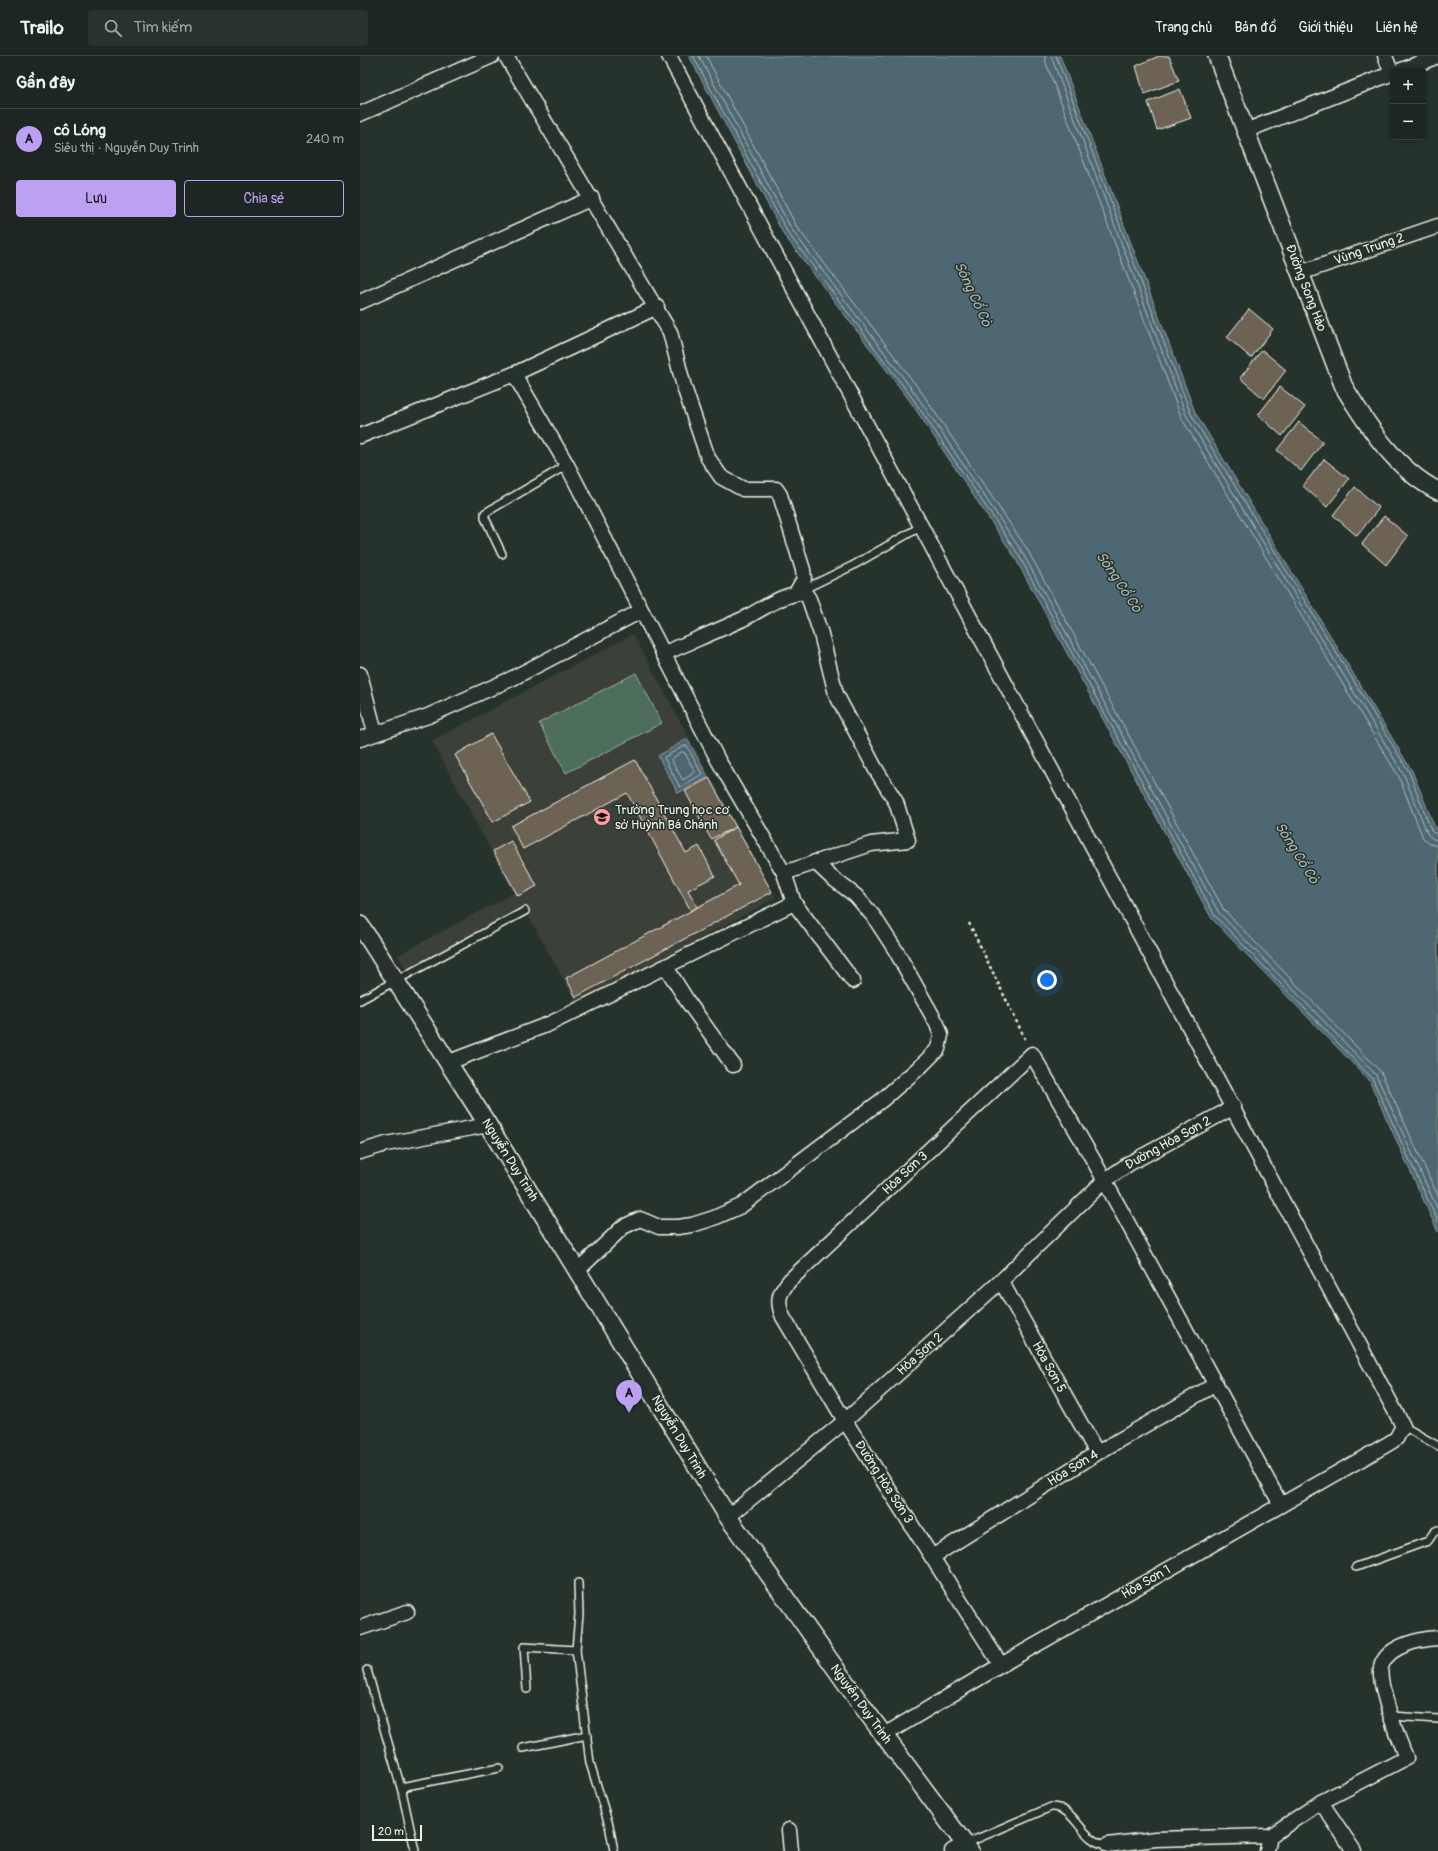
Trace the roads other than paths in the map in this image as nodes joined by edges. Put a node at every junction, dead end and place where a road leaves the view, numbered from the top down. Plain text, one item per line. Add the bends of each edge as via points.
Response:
1 (492, 56) edge
2 (506, 56) edge
3 (669, 56) edge
4 (1217, 56) edge
5 (1385, 56) edge
6 (1438, 56) edge
7 (1392, 68) edge
8 (1408, 68) edge
9 (1390, 75) edge
10 (360, 114) edge
11 (1245, 131) junction
12 (592, 198) junction
13 (1438, 226) edge
14 (1300, 273) junction
15 (360, 302) edge
16 (657, 308) junction
17 (514, 374) junction
18 (360, 436) edge
19 (567, 465) junction
20 (1438, 491) edge
21 (920, 527) junction
22 (502, 554) dead end
23 (796, 592) junction
24 (641, 611) junction
25 (663, 654) junction
26 (360, 674) edge
27 (376, 733) junction
28 (360, 739) edge
29 (815, 862) junction
30 (784, 873) junction
31 (794, 903) junction
32 (526, 911) dead end
33 (360, 925) edge
34 (666, 967) junction
35 (395, 981) junction
36 (854, 981) dead end
37 (360, 1000) edge
38 (449, 1062) junction
39 (733, 1065) dead end
40 (1234, 1107) junction
41 (488, 1125) junction
42 (360, 1152) edge
43 (1104, 1181) junction
44 (578, 1270) junction
45 (1001, 1281) junction
46 (780, 1294) joint
47 (1216, 1384) junction
48 (845, 1421) junction
49 (1403, 1426) junction
50 (1438, 1446) edge
51 (1097, 1453) junction
52 (1282, 1505) junction
53 (728, 1517) junction
54 (1438, 1530) edge
55 (932, 1557) junction
56 (1356, 1567) dead end
57 (578, 1583) dead end
58 (407, 1612) dead end
59 (360, 1628) edge
60 (1438, 1638) edge
61 (576, 1650) junction
62 (1001, 1665) junction
63 (367, 1670) dead end
64 (527, 1689) dead end
65 (1391, 1716) junction
66 (1438, 1719) edge
67 (587, 1735) junction
68 (884, 1735) junction
69 (523, 1748) dead end
70 (499, 1768) dead end
71 (402, 1791) junction
72 (1321, 1802) junction
73 (789, 1830) dead end
74 (1270, 1836) junction
75 (1108, 1845) joint
76 (962, 1849) edge
77 (416, 1851) edge
78 (614, 1851) edge
79 (791, 1851) edge
80 (1267, 1851) edge
81 (1354, 1851) edge

1 - 10 street
2 - 12 street
3 - 21 street
4 - 11 street, Đường Song Hào
5 - 7 street
6 - 8 street
9 - 11 street
11 - 14 street, Đường Song Hào
12 - 15 street
12 - 16 street
13 - 14 street, Vùng Trung 2
14 - 20 street, Đường Song Hào via 1344,387 1363,418 1395,458 1427,486
16 - 17 street
16 - 23 street via 670,332 684,387 708,458 722,477 743,489 776,489 780,495 803,570 804,579
17 - 18 street
17 - 19 street
19 - 22 lane via 485,513
19 - 24 street
21 - 23 lane via 852,566
21 - 40 street
23 - 25 street via 741,620
23 - 29 street via 805,593 809,599 836,694 896,802 908,840 871,844
24 - 25 street
24 - 27 street via 511,679 428,716
25 - 30 street via 718,760
26 - 27 street
27 - 28 street
29 - 30 street
29 - 44 street via 856,896 874,917 937,1024 941,1035 938,1049 882,1100 741,1206 706,1220 678,1227 659,1227 640,1219 623,1227
30 - 31 street
31 - 34 street
31 - 36 street
32 - 35 lane
33 - 35 street, Nguyễn Duy Trinh
34 - 38 street via 548,1024
34 - 39 street
35 - 37 lane
35 - 38 street, Nguyễn Duy Trinh
38 - 41 street, Nguyễn Duy Trinh
40 - 43 street, Đường Hỏa Sơn 2 via 1130,1163
40 - 49 street
41 - 42 street via 409,1139
41 - 44 street, Nguyễn Duy Trinh
43 - 45 street, Hỏa Sơn 2
43 - 46 street, Hỏa Sơn 3 via 1032,1054 790,1280
43 - 47 street
44 - 53 street, Nguyễn Duy Trinh
45 - 48 street, Hỏa Sơn 2
45 - 51 street, Hỏa Sơn 5
46 - 48 street, Đường Hỏa Sơn 3 via 780,1311 783,1317
47 - 51 street, Hỏa Sơn 4
47 - 52 street
48 - 53 street, Hỏa Sơn 2
48 - 55 street, Đường Hỏa Sơn 3
49 - 50 lane
49 - 52 street, Hỏa Sơn 1 via 1396,1439
51 - 55 street, Hỏa Sơn 4
52 - 62 street, Hỏa Sơn 1
53 - 68 street, Nguyễn Duy Trinh
54 - 56 lane via 1428,1541
55 - 62 street, Đường Hỏa Sơn 3
57 - 61 lane
58 - 59 street
60 - 65 street via 1401,1646 1389,1653 1382,1663 1380,1675
61 - 64 lane via 524,1647
61 - 67 lane
62 - 68 street, Hỏa Sơn 1
63 - 71 lane
65 - 66 lane
65 - 72 street via 1406,1758
67 - 69 lane
67 - 78 lane via 590,1763
68 - 76 street, Nguyễn Duy Trinh
70 - 71 lane via 406,1786
71 - 77 lane
72 - 74 street
72 - 81 street
73 - 79 street
74 - 75 street via 1155,1839
74 - 80 street
75 - 76 lane via 1091,1840 1066,1810 1056,1806

